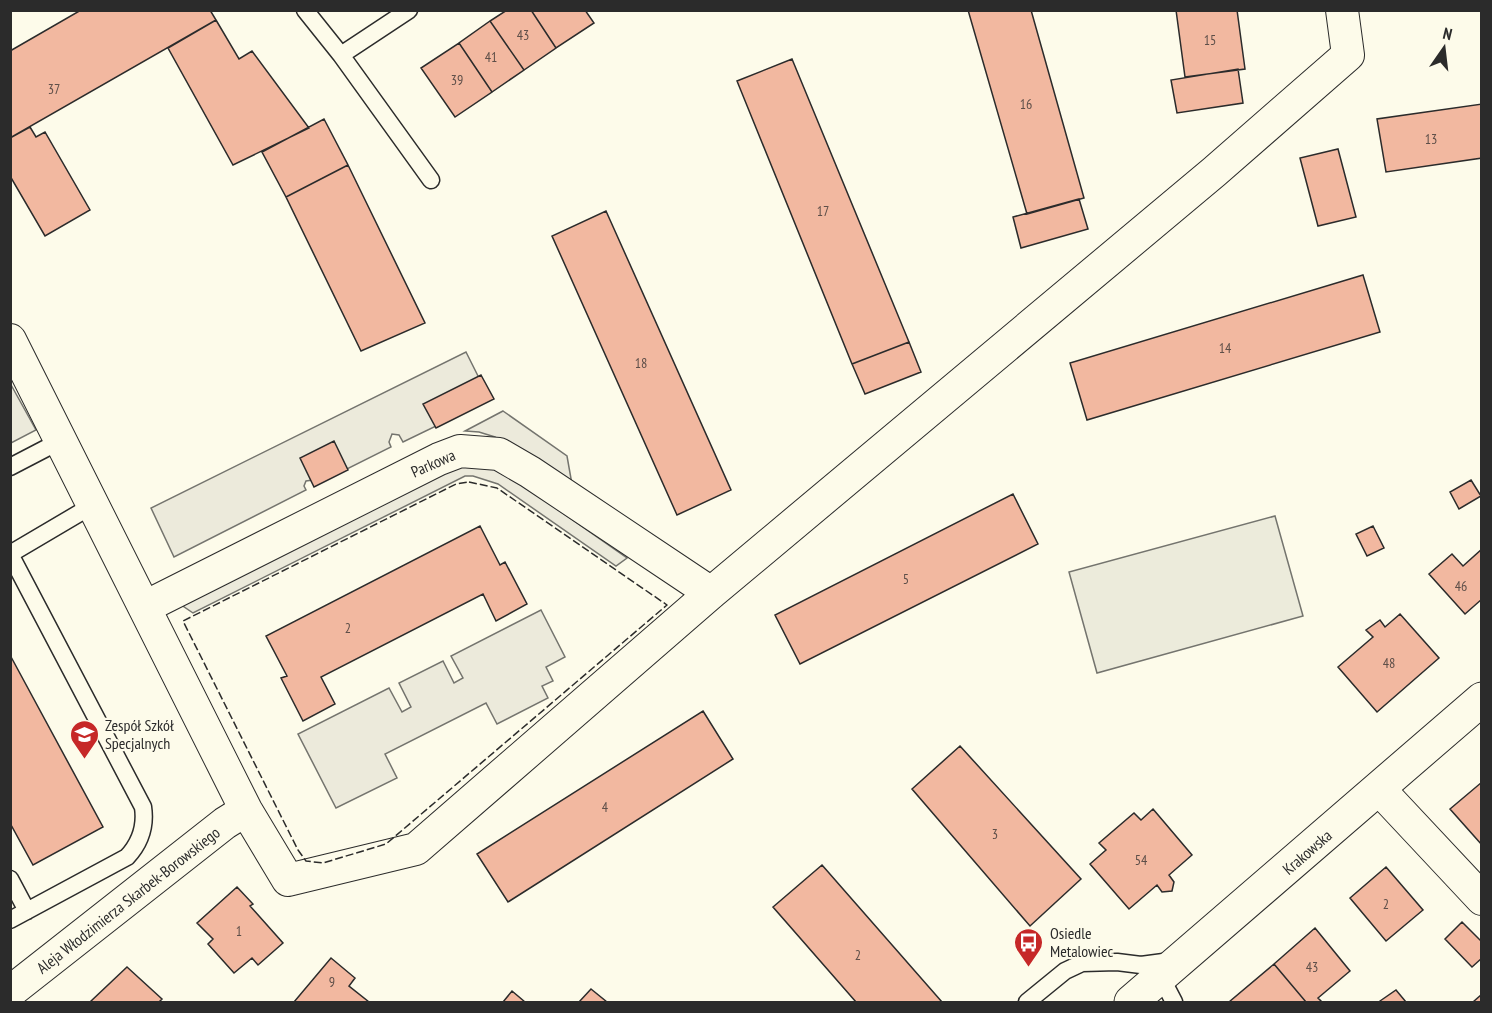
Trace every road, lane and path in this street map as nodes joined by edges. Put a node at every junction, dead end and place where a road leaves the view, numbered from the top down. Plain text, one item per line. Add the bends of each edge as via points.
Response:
1 (305, 10) edge
2 (409, 10) edge
3 (1342, 10) edge
4 (341, 55) junction
5 (431, 180) dead end
6 (10, 340) edge
7 (60, 441) junction
8 (10, 467) edge
9 (93, 506) junction
10 (711, 593) junction
11 (145, 607) junction
12 (1482, 699) edge
13 (1379, 789) junction
14 (246, 810) junction
15 (10, 879) edge
16 (1482, 899) edge
17 (27, 911) junction
18 (10, 920) edge
19 (1186, 957) junction
20 (1167, 990) edge
21 (10, 992) edge
22 (1027, 1002) edge
23 (1131, 1002) edge

1 - 4 lane
2 - 4 lane
3 - 10 street via 1348,55
4 - 5 lane
6 - 7 street
7 - 8 lane
7 - 9 street
9 - 11 street
9 - 17 lane via 10,554 143,807 144,828 127,857
10 - 11 street, Parkowa via 499,454 460,451
10 - 14 street via 416,849 288,880
11 - 14 street
12 - 13 street, Krakowska
13 - 16 street
13 - 19 street, Krakowska
14 - 21 street, Aleja Włodzimierza Skarbek-Borowskiego
15 - 17 lane
17 - 18 lane
19 - 20 street, Krakowska
19 - 22 lane via 1141,965 1082,963
20 - 23 street, Krakowska

